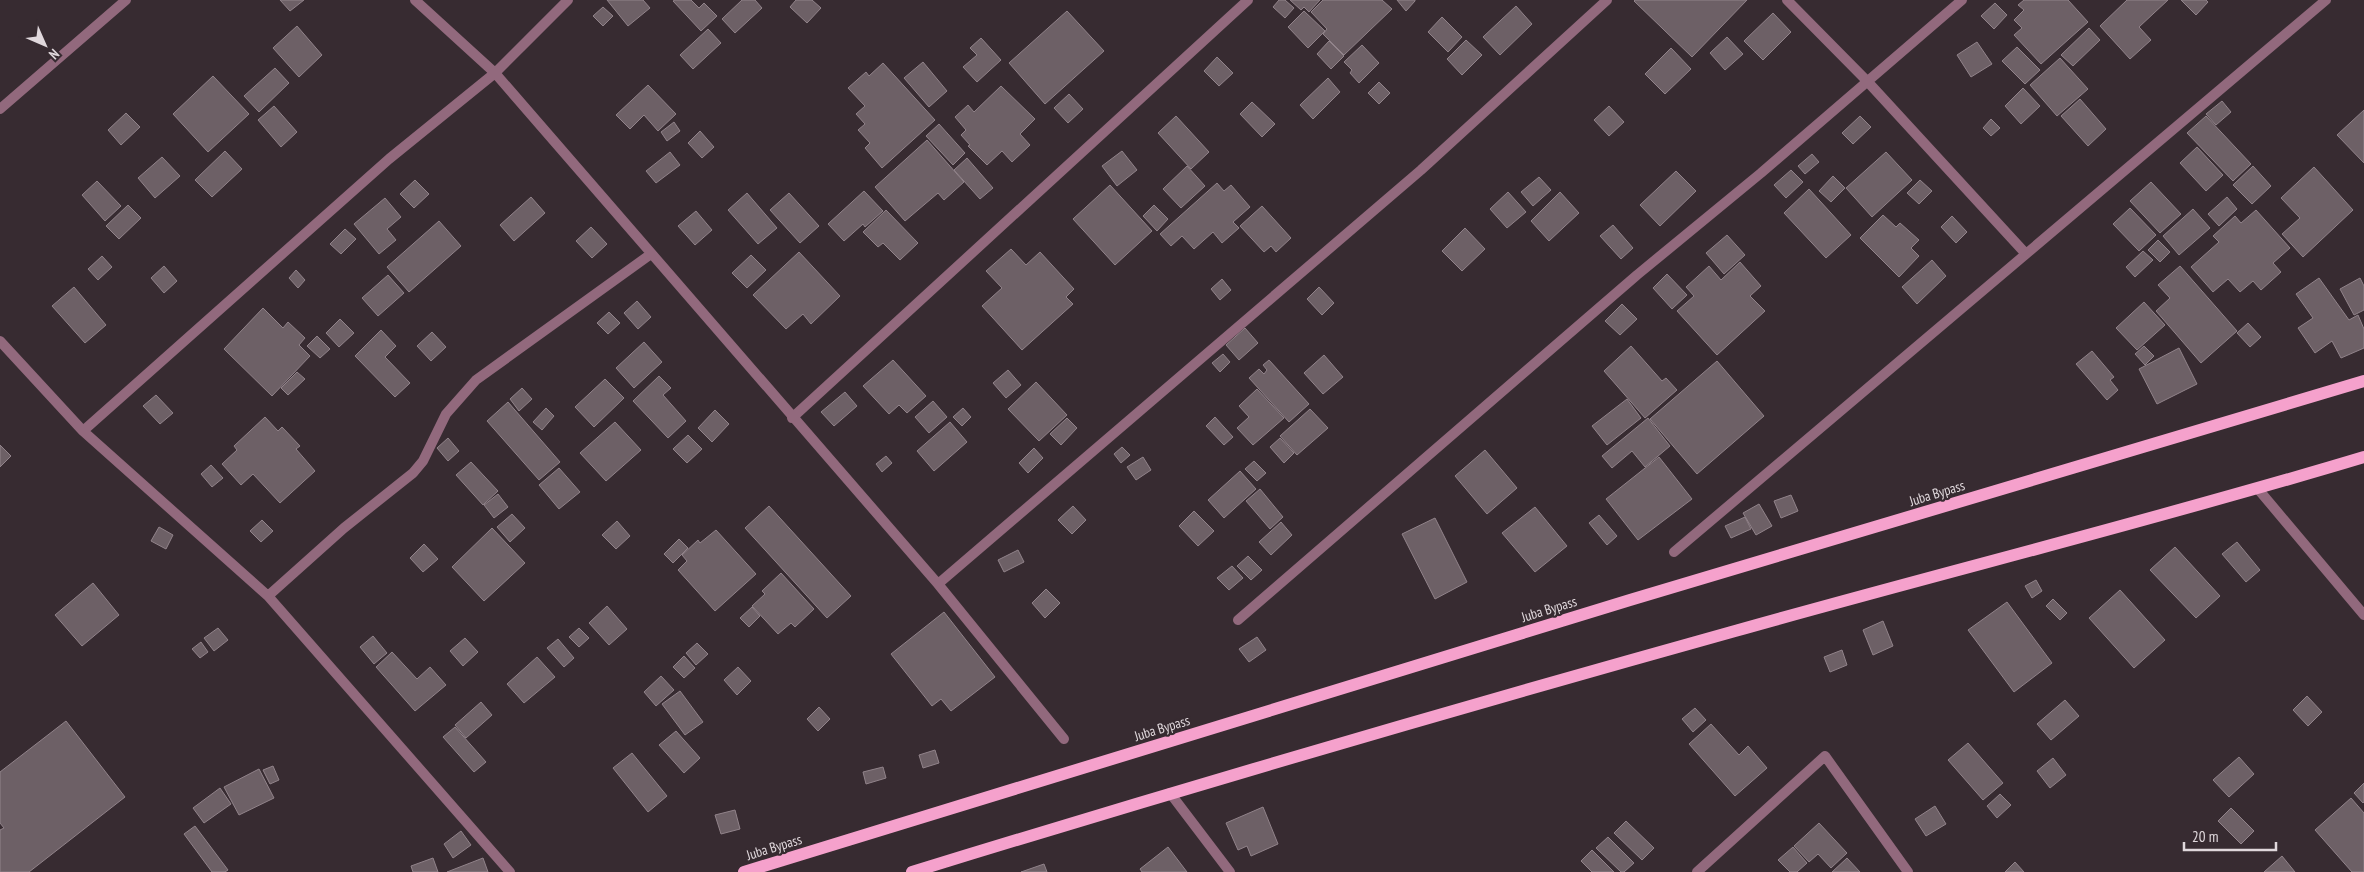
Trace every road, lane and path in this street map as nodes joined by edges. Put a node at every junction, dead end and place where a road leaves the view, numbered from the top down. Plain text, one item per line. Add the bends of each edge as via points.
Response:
1 (126, 0) edge
2 (415, 0) edge
3 (568, 0) edge
4 (1248, 0) edge
5 (1606, 0) edge
6 (1787, 0) edge
7 (1962, 0) edge
8 (2326, 0) edge
9 (495, 73) junction
10 (1867, 81) junction
11 (0, 109) edge
12 (651, 254) junction
13 (2026, 254) junction
14 (0, 340) edge
15 (2364, 381) edge
16 (792, 418) junction
17 (83, 431) junction
18 (2364, 458) edge
19 (2258, 489) junction
20 (1674, 552) dead end
21 (938, 584) junction
22 (268, 596) junction
23 (2364, 615) edge
24 (1238, 620) dead end
25 (1064, 739) dead end
26 (1170, 793) junction
27 (510, 872) edge
28 (744, 872) edge
29 (912, 872) edge
30 (1230, 872) edge
31 (1697, 872) edge
32 (1908, 872) edge

1 - 11 street
2 - 9 street
3 - 9 street
4 - 16 street
5 - 21 street via 1421,170
6 - 10 street
7 - 10 street
8 - 13 street
9 - 12 street
9 - 17 street via 389,159
10 - 13 street
10 - 24 street
12 - 16 street
12 - 22 street via 476,380 446,414 423,461 413,473 344,528
13 - 20 street
14 - 17 street
15 - 28 main road, Juba Bypass via 1630,600
16 - 21 street
17 - 22 street
18 - 19 main road
19 - 23 street
19 - 26 main road via 1738,630
21 - 25 street
22 - 27 street
26 - 29 main road
26 - 30 street
31 - 32 street via 1825,756

